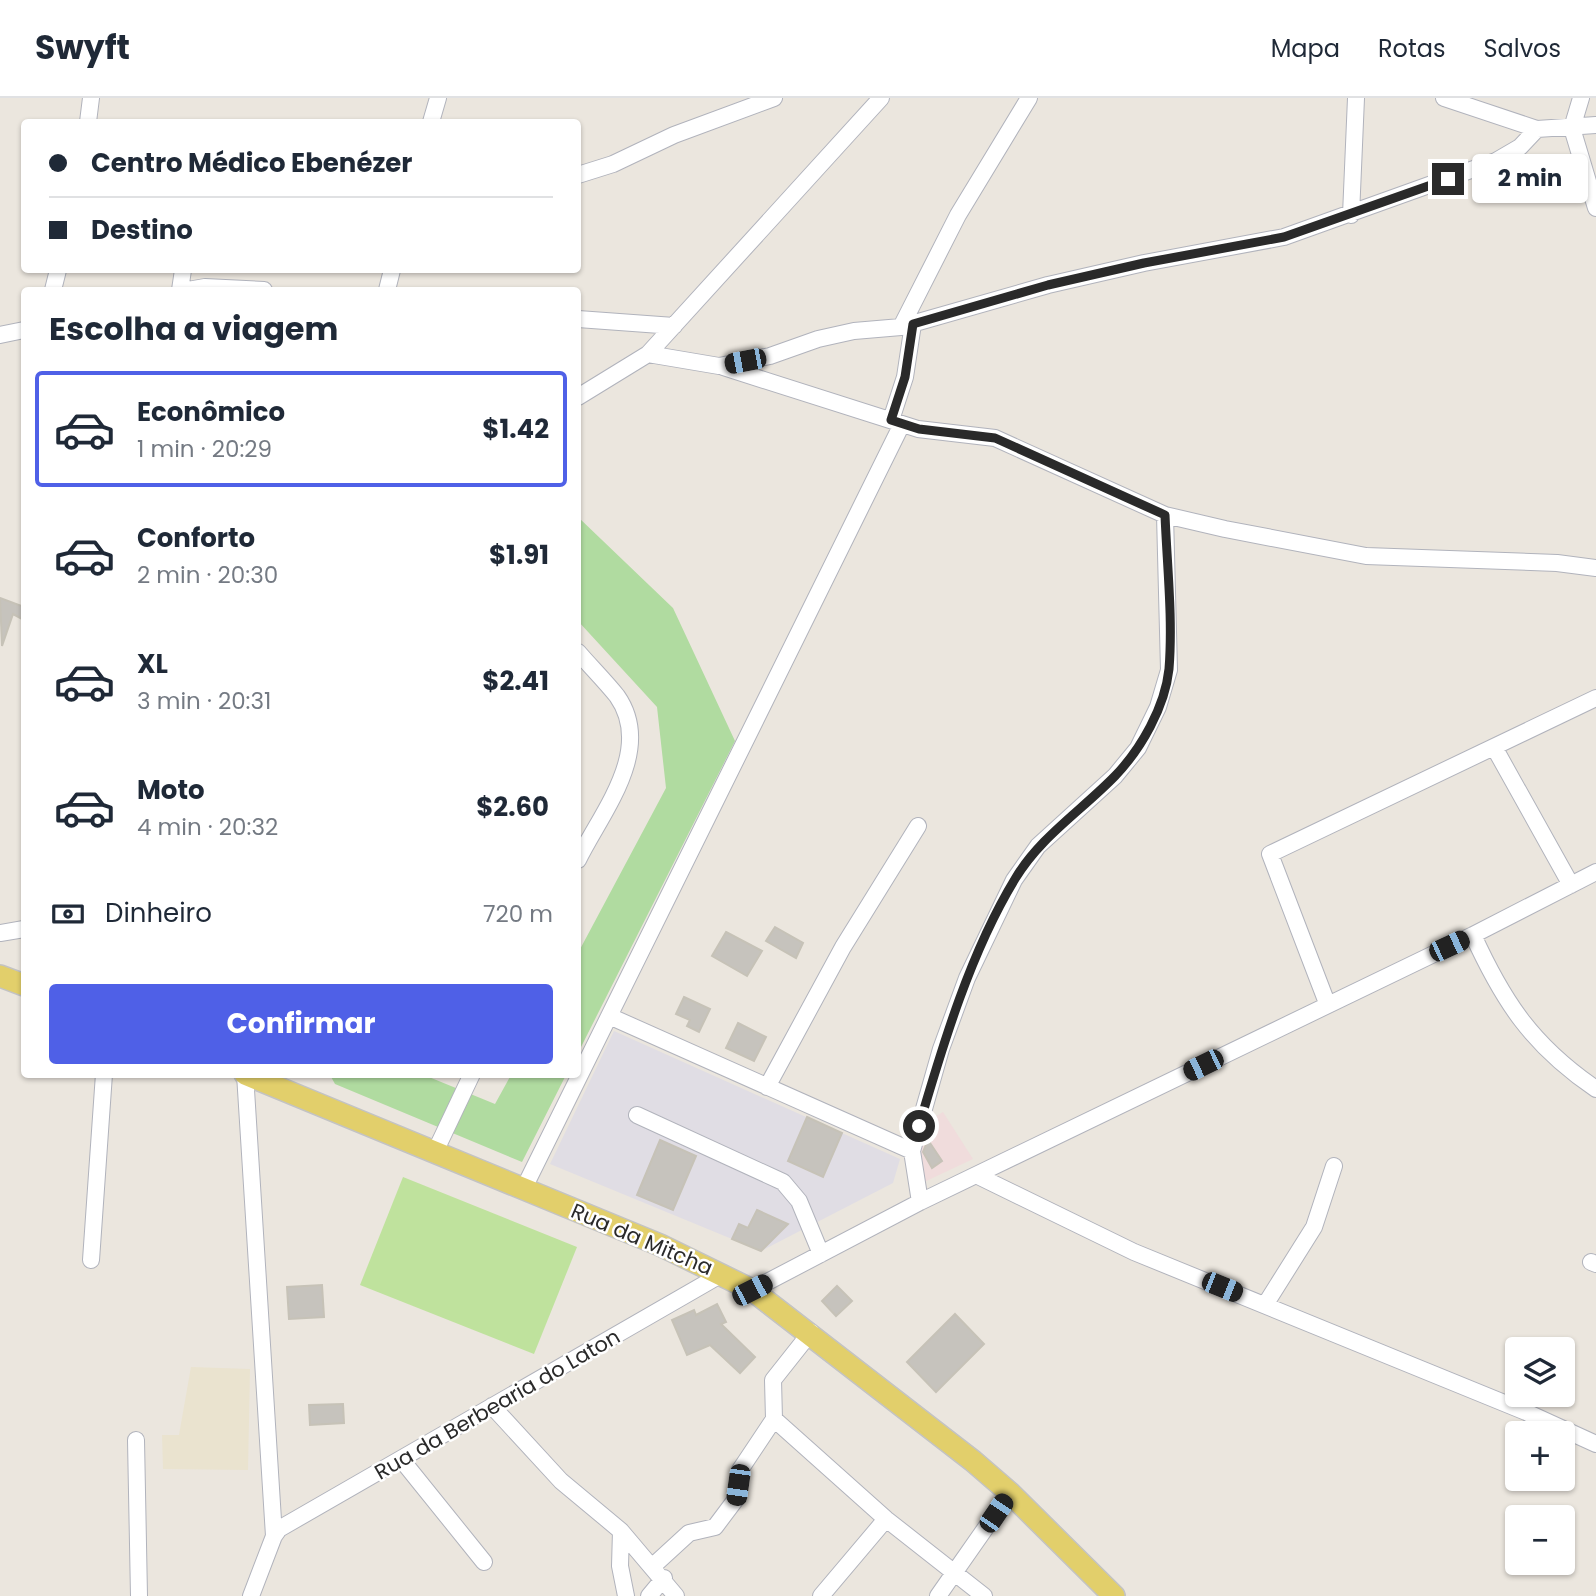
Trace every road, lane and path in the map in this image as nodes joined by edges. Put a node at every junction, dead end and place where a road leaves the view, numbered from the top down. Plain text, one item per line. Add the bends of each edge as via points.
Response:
1 (90, 98) edge
2 (438, 98) edge
3 (774, 98) edge
4 (881, 98) edge
5 (1029, 98) edge
6 (1356, 98) edge
7 (1444, 98) edge
8 (1581, 98) edge
9 (88, 119) edge
10 (432, 119) edge
11 (1596, 125) edge
12 (1572, 128) junction
13 (1537, 129) junction
14 (581, 174) edge
15 (1596, 208) edge
16 (1351, 215) junction
17 (581, 318) edge
18 (674, 326) junction
19 (907, 326) junction
20 (21, 331) edge
21 (0, 335) edge
22 (648, 354) junction
23 (719, 366) junction
24 (581, 395) edge
25 (896, 422) junction
26 (1165, 515) junction
27 (1596, 568) edge
28 (581, 655) edge
29 (1596, 698) edge
30 (1494, 747) junction
31 (918, 826) dead end
32 (581, 854) edge
33 (1596, 872) edge
34 (1571, 885) junction
35 (21, 930) edge
36 (0, 933) edge
37 (1473, 935) junction
38 (0, 976) edge
39 (21, 984) edge
40 (1327, 1003) junction
41 (609, 1016) junction
42 (581, 1073) edge
43 (104, 1078) edge
44 (245, 1078) edge
45 (255, 1078) edge
46 (470, 1078) edge
47 (578, 1078) edge
48 (767, 1087) junction
49 (1596, 1089) edge
50 (637, 1115) dead end
51 (912, 1151) junction
52 (435, 1152) junction
53 (1334, 1166) dead end
54 (978, 1175) junction
55 (524, 1188) junction
56 (920, 1202) junction
57 (821, 1254) junction
58 (91, 1260) dead end
59 (722, 1273) junction
60 (752, 1290) junction
61 (1265, 1305) junction
62 (811, 1332) junction
63 (492, 1406) junction
64 (774, 1419) junction
65 (136, 1440) dead end
66 (1596, 1444) edge
67 (401, 1459) junction
68 (1010, 1493) junction
69 (886, 1519) junction
70 (621, 1531) junction
71 (274, 1536) junction
72 (485, 1562) dead end
73 (658, 1572) junction
74 (955, 1573) junction
75 (139, 1596) edge
76 (251, 1596) edge
77 (626, 1596) edge
78 (649, 1596) edge
79 (676, 1596) edge
80 (821, 1596) edge
81 (939, 1596) edge
82 (984, 1596) edge
83 (1114, 1596) edge

1 - 9 street
2 - 10 street
3 - 14 street
4 - 18 street
5 - 19 street via 958,215
6 - 16 street
7 - 13 street
8 - 12 street
11 - 12 street
12 - 13 street
12 - 15 street
13 - 16 street via 1520,147 1496,161
16 - 19 street via 1284,237 1060,282
17 - 18 street
18 - 22 street
19 - 23 street via 853,331
19 - 25 street via 905,377
20 - 21 street
22 - 23 street
22 - 24 street
23 - 25 street
25 - 26 street via 995,438
25 - 41 street
26 - 27 street via 1366,556
26 - 51 street via 1169,670 1158,707 1138,748 1115,776 1038,846 1014,880 967,978
28 - 32 street via 618,698 629,725 629,750 621,781
29 - 30 street
30 - 34 street
30 - 40 street via 1270,854
31 - 48 street via 843,947
33 - 34 street
34 - 37 street
35 - 36 street
37 - 40 street
37 - 49 street via 1516,1017 1565,1068
38 - 39 main road
40 - 54 street
41 - 42 street
41 - 48 street
43 - 58 street
44 - 71 street
45 - 52 main road, Rua da Mitcha
46 - 52 street
47 - 55 street
48 - 51 street
50 - 57 street via 783,1182 799,1201
51 - 56 street
52 - 55 main road, Rua da Mitcha
53 - 61 street via 1314,1227
54 - 56 street
54 - 61 street via 1134,1252
55 - 59 main road, Rua da Mitcha
56 - 57 street
57 - 60 street
59 - 60 main road, Rua da Mitcha
59 - 63 street, Rua da Berbearia do Laton
60 - 62 main road, Rua da Mitcha
61 - 66 street
62 - 64 street via 773,1380
62 - 68 main road, Rua da Mitcha
63 - 67 street, Rua da Berbearia do Laton
63 - 70 street via 561,1481
64 - 69 street
64 - 73 street via 740,1470 736,1499 715,1527 689,1532
65 - 75 street
67 - 71 street, Rua da Berbearia do Laton
67 - 72 street
68 - 74 street
68 - 83 main road, Rua da Mitcha
69 - 74 street
69 - 80 street
70 - 73 street
70 - 77 street via 620,1566
71 - 76 street
73 - 78 street
73 - 79 street
74 - 81 street
74 - 82 street

